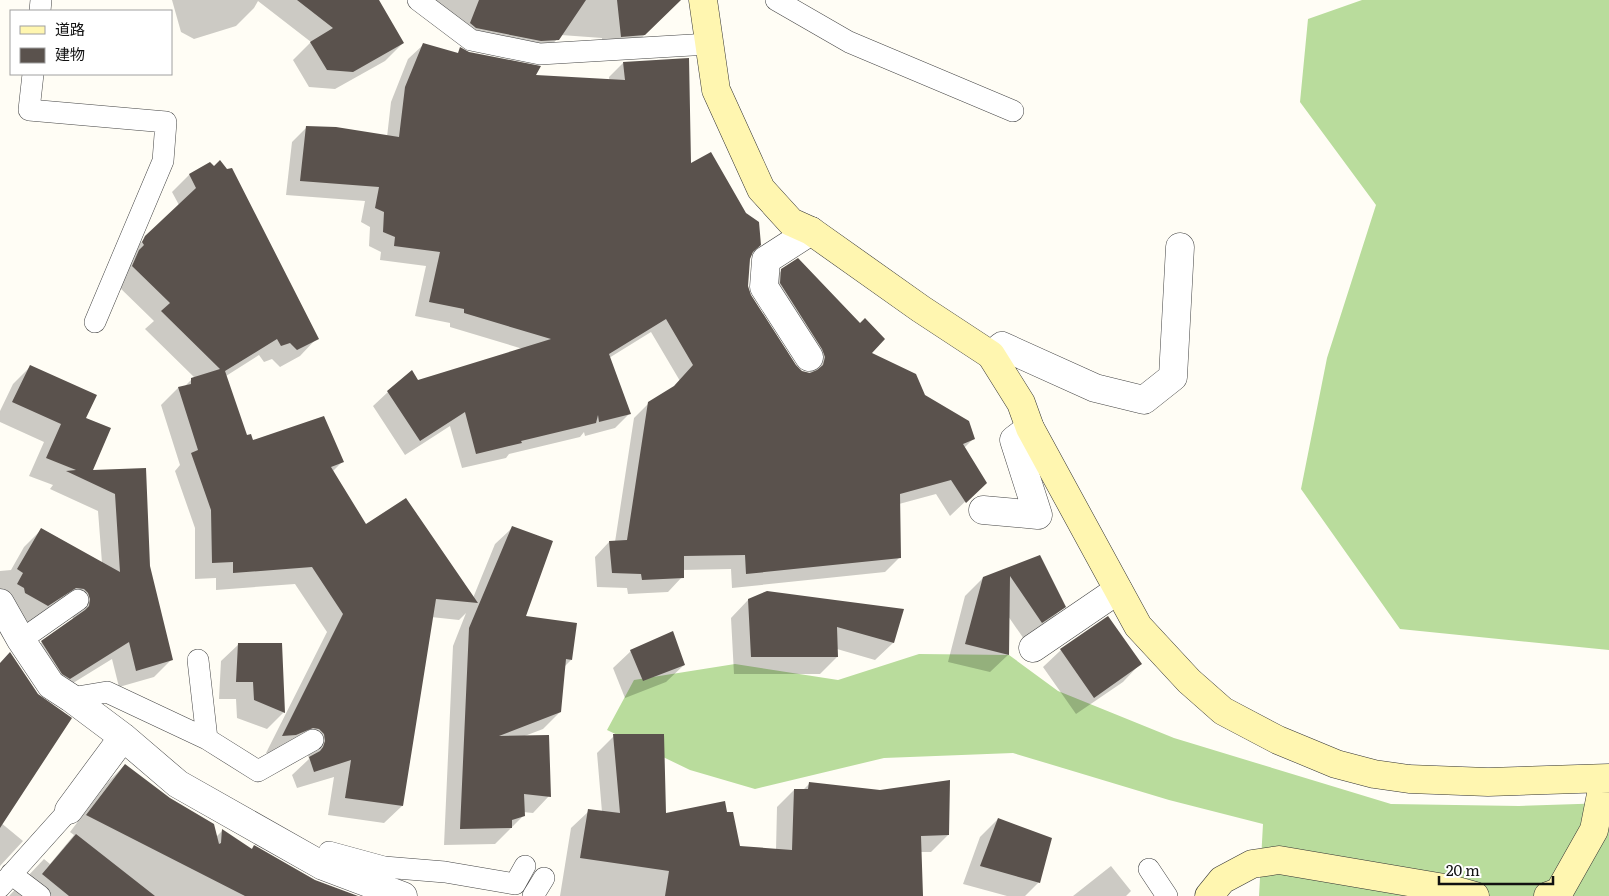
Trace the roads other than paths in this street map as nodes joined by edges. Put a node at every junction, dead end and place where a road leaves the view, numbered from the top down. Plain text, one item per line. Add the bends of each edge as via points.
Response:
1 (418, 0) edge
2 (703, 0) edge
3 (776, 0) edge
4 (709, 44) junction
5 (33, 75) edge
6 (1013, 111) dead end
7 (812, 231) junction
8 (1180, 247) dead end
9 (95, 322) dead end
10 (991, 355) junction
11 (809, 357) dead end
12 (1030, 428) junction
13 (983, 510) dead end
14 (1118, 590) junction
15 (78, 600) dead end
16 (0, 603) edge
17 (20, 640) junction
18 (1033, 648) dead end
19 (198, 660) dead end
20 (71, 698) junction
21 (123, 737) junction
22 (207, 739) junction
23 (313, 740) dead end
24 (1607, 778) edge
25 (69, 810) joint
26 (324, 866) junction
27 (525, 866) dead end
28 (1149, 869) dead end
29 (544, 878) dead end
30 (6, 881) edge
31 (40, 896) edge
32 (403, 896) edge
33 (533, 896) edge
34 (1167, 896) edge
35 (1209, 896) edge
36 (1475, 896) edge
37 (1548, 896) edge

1 - 4 lane via 471,40 540,54
2 - 4 street
3 - 6 lane via 848,42
4 - 7 street via 716,90 761,189 791,222
5 - 9 lane via 29,110 166,122 163,161
7 - 10 street
7 - 11 street via 766,260 764,287
8 - 10 street via 1173,376 1144,400 1095,388 1002,346
10 - 12 street via 1021,403
12 - 13 street via 1014,440 1038,515
12 - 14 street
14 - 18 street
14 - 24 street via 1138,626 1189,682 1223,710 1278,740 1336,764 1410,779 1488,782
15 - 17 lane
16 - 17 street
17 - 20 street via 51,685
19 - 22 lane
20 - 21 street
20 - 22 lane via 107,692
21 - 25 street
21 - 26 street via 178,784
22 - 23 lane via 258,771
24 - 37 street via 1594,830 1559,892
25 - 30 lane
26 - 27 lane via 329,852 384,866 515,884
26 - 32 street
28 - 34 lane
29 - 33 lane
30 - 31 lane
35 - 36 street via 1222,880 1252,864 1279,860

